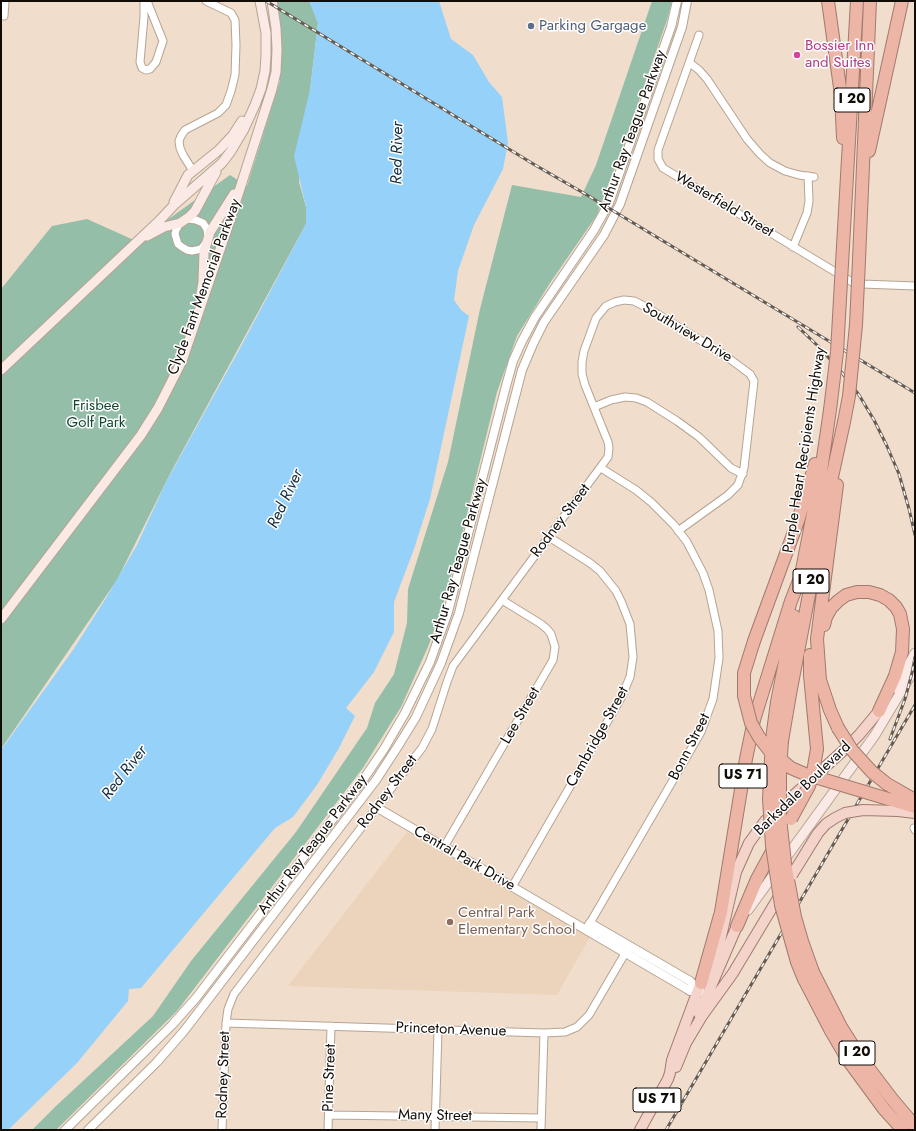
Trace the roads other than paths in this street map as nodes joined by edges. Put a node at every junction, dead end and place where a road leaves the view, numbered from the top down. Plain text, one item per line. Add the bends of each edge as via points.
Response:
1 (5, 1) edge
2 (144, 1) edge
3 (147, 1) edge
4 (206, 1) edge
5 (260, 1) edge
6 (272, 1) edge
7 (677, 1) edge
8 (687, 1) edge
9 (828, 1) edge
10 (857, 1) edge
11 (870, 1) edge
12 (902, 1) edge
13 (4, 16) dead end
14 (699, 35) dead end
15 (690, 63) junction
16 (262, 83) junction
17 (254, 149) junction
18 (222, 163) junction
19 (193, 171) junction
20 (862, 173) junction
21 (846, 199) junction
22 (170, 209) junction
23 (184, 221) junction
24 (208, 240) junction
25 (136, 242) junction
26 (793, 247) junction
27 (915, 286) edge
28 (191, 334) junction
29 (1, 370) edge
30 (594, 407) junction
31 (829, 414) junction
32 (844, 422) junction
33 (601, 468) junction
34 (743, 474) junction
35 (678, 531) junction
36 (549, 537) junction
37 (830, 538) junction
38 (802, 573) junction
39 (502, 600) junction
40 (1, 619) edge
41 (915, 653) edge
42 (915, 668) edge
43 (826, 698) junction
44 (879, 711) junction
45 (777, 740) junction
46 (915, 800) edge
47 (376, 807) junction
48 (915, 807) edge
49 (915, 814) edge
50 (444, 847) junction
51 (512, 887) junction
52 (737, 926) junction
53 (588, 927) junction
54 (630, 946) junction
55 (625, 954) junction
56 (705, 991) junction
57 (226, 1023) junction
58 (331, 1026) junction
59 (438, 1030) junction
60 (544, 1033) junction
61 (670, 1073) junction
62 (329, 1115) junction
63 (436, 1116) junction
64 (541, 1118) junction
65 (912, 1126) edge
66 (65, 1130) edge
67 (88, 1130) edge
68 (222, 1130) edge
69 (328, 1130) edge
70 (435, 1130) edge
71 (541, 1130) edge
72 (640, 1130) edge

1 - 13 street
2 - 3 street via 140,62 146,70 156,62 163,41
4 - 19 street via 231,13 235,20 235,75 226,105 218,113 186,130 181,136 180,148
5 - 16 main road via 265,22 266,44
6 - 17 main road, Clyde Fant Memorial Parkway via 277,49 276,72
7 - 66 street, Arthur Ray Teague Parkway via 671,27 609,203 594,230 535,316 514,361 446,618 430,662 405,713 365,777 196,998
8 - 67 street, Arthur Ray Teague Parkway via 682,27 620,204 604,235 544,322 522,370 461,606 443,658 416,717 376,780 184,1031 165,1054
9 - 21 highway via 841,95
10 - 21 highway, Purple Heart Recipients Highway / I 20
11 - 20 highway, Purple Heart Recipients Highway / I 20
12 - 20 highway via 871,144
14 - 15 street, Westerfield Street
15 - 26 street via 704,76 760,154 785,171 811,176 807,213
15 - 26 street, Westerfield Street via 658,150 661,165
16 - 18 main road via 244,129
16 - 19 main road via 233,135
17 - 24 main road via 232,198 215,223
17 - 28 main road, Clyde Fant Memorial Parkway
18 - 22 main road
18 - 23 main road via 195,211
19 - 22 main road via 188,175
20 - 32 highway, Purple Heart Recipients Highway / I 20, bridge via 856,325
21 - 31 highway, Purple Heart Recipients Highway / I 20, bridge via 837,352
22 - 25 main road
23 - 24 street via 196,220 203,223 207,229
23 - 24 street via 176,230 178,244 187,250 197,250
23 - 25 main road via 164,227
24 - 28 main road via 204,252 202,287
25 - 29 main road
26 - 27 street, Westerfield Street via 854,283
28 - 40 main road, Clyde Fant Memorial Parkway via 178,370 141,435
30 - 33 street, Southview Drive via 609,448 608,457
30 - 34 street via 618,398 641,399 690,430 707,443 731,468
30 - 34 street, Southview Drive via 583,379 582,362 596,318 606,306 615,302 629,300 639,303 724,354 753,377
31 - 38 highway, Purple Heart Recipients Highway / I 20
31 - 48 highway, bridge via 798,521 744,673 744,696 751,723 759,737 769,750 791,768
32 - 37 highway, US 71
32 - 45 highway, Purple Heart Recipients Highway / I 20 via 792,680
33 - 35 street, Bonn Street via 643,495
33 - 36 street, Rodney Street
34 - 35 street, Southview Drive via 734,490
35 - 53 street, Bonn Street via 703,574 716,618 719,658 712,699 705,722 693,746
36 - 39 street, Rodney Street
36 - 51 street, Cambridge Street via 600,571 616,591 630,624 633,657 630,677 621,698
37 - 43 highway via 817,639 820,680
37 - 52 highway, US 71, bridge via 812,621 810,644 810,675 818,749 813,772 809,786 757,879
38 - 45 highway, Purple Heart Recipients Highway / I 20 via 777,702
38 - 56 highway, US 71 via 754,720 721,912 704,971
39 - 47 street, Rodney Street via 450,672 425,743
39 - 50 street, Lee Street via 547,629 555,647 553,660
41 - 44 main road, Barksdale Boulevard
42 - 52 main road, Barksdale Boulevard via 875,735
43 - 44 highway via 823,636 826,617 830,608 846,595 869,592 880,595 896,607 903,629 899,665
43 - 46 highway, bridge via 838,728 852,750 887,784
44 - 56 main road, Barksdale Boulevard via 845,749 765,821 749,843 736,872
45 - 65 highway, Purple Heart Recipients Highway / I 20, bridge via 782,842 795,917 809,975 860,1057
47 - 50 street, Central Park Drive
47 - 57 street, Rodney Street via 238,988 230,1004
49 - 56 main road, bridge via 863,810 845,813 826,824 818,832 733,973
50 - 51 street, Central Park Drive
51 - 53 street, Central Park Drive via 539,905
52 - 56 main road, Barksdale Boulevard / US 71
53 - 54 street, Central Park Drive
53 - 55 street, Central Park Drive
54 - 55 street, Princeton Avenue
54 - 56 street, Central Park Drive
55 - 56 street, Central Park Drive via 690,991
55 - 60 street, Princeton Avenue via 582,1024 565,1032
56 - 61 main road, Barksdale Boulevard / US 71 via 672,1060
56 - 61 main road, Barksdale Boulevard / US 71 via 702,1016
57 - 58 street, Princeton Avenue
57 - 68 street, Rodney Street
58 - 59 street, Princeton Avenue
58 - 62 street, Pine Street
59 - 60 street, Princeton Avenue
59 - 63 street
60 - 64 street
61 - 72 main road, Barksdale Boulevard / US 71
62 - 63 street, Many Street
62 - 69 street, Pine Street
63 - 64 street, Many Street
63 - 70 street
64 - 71 street

